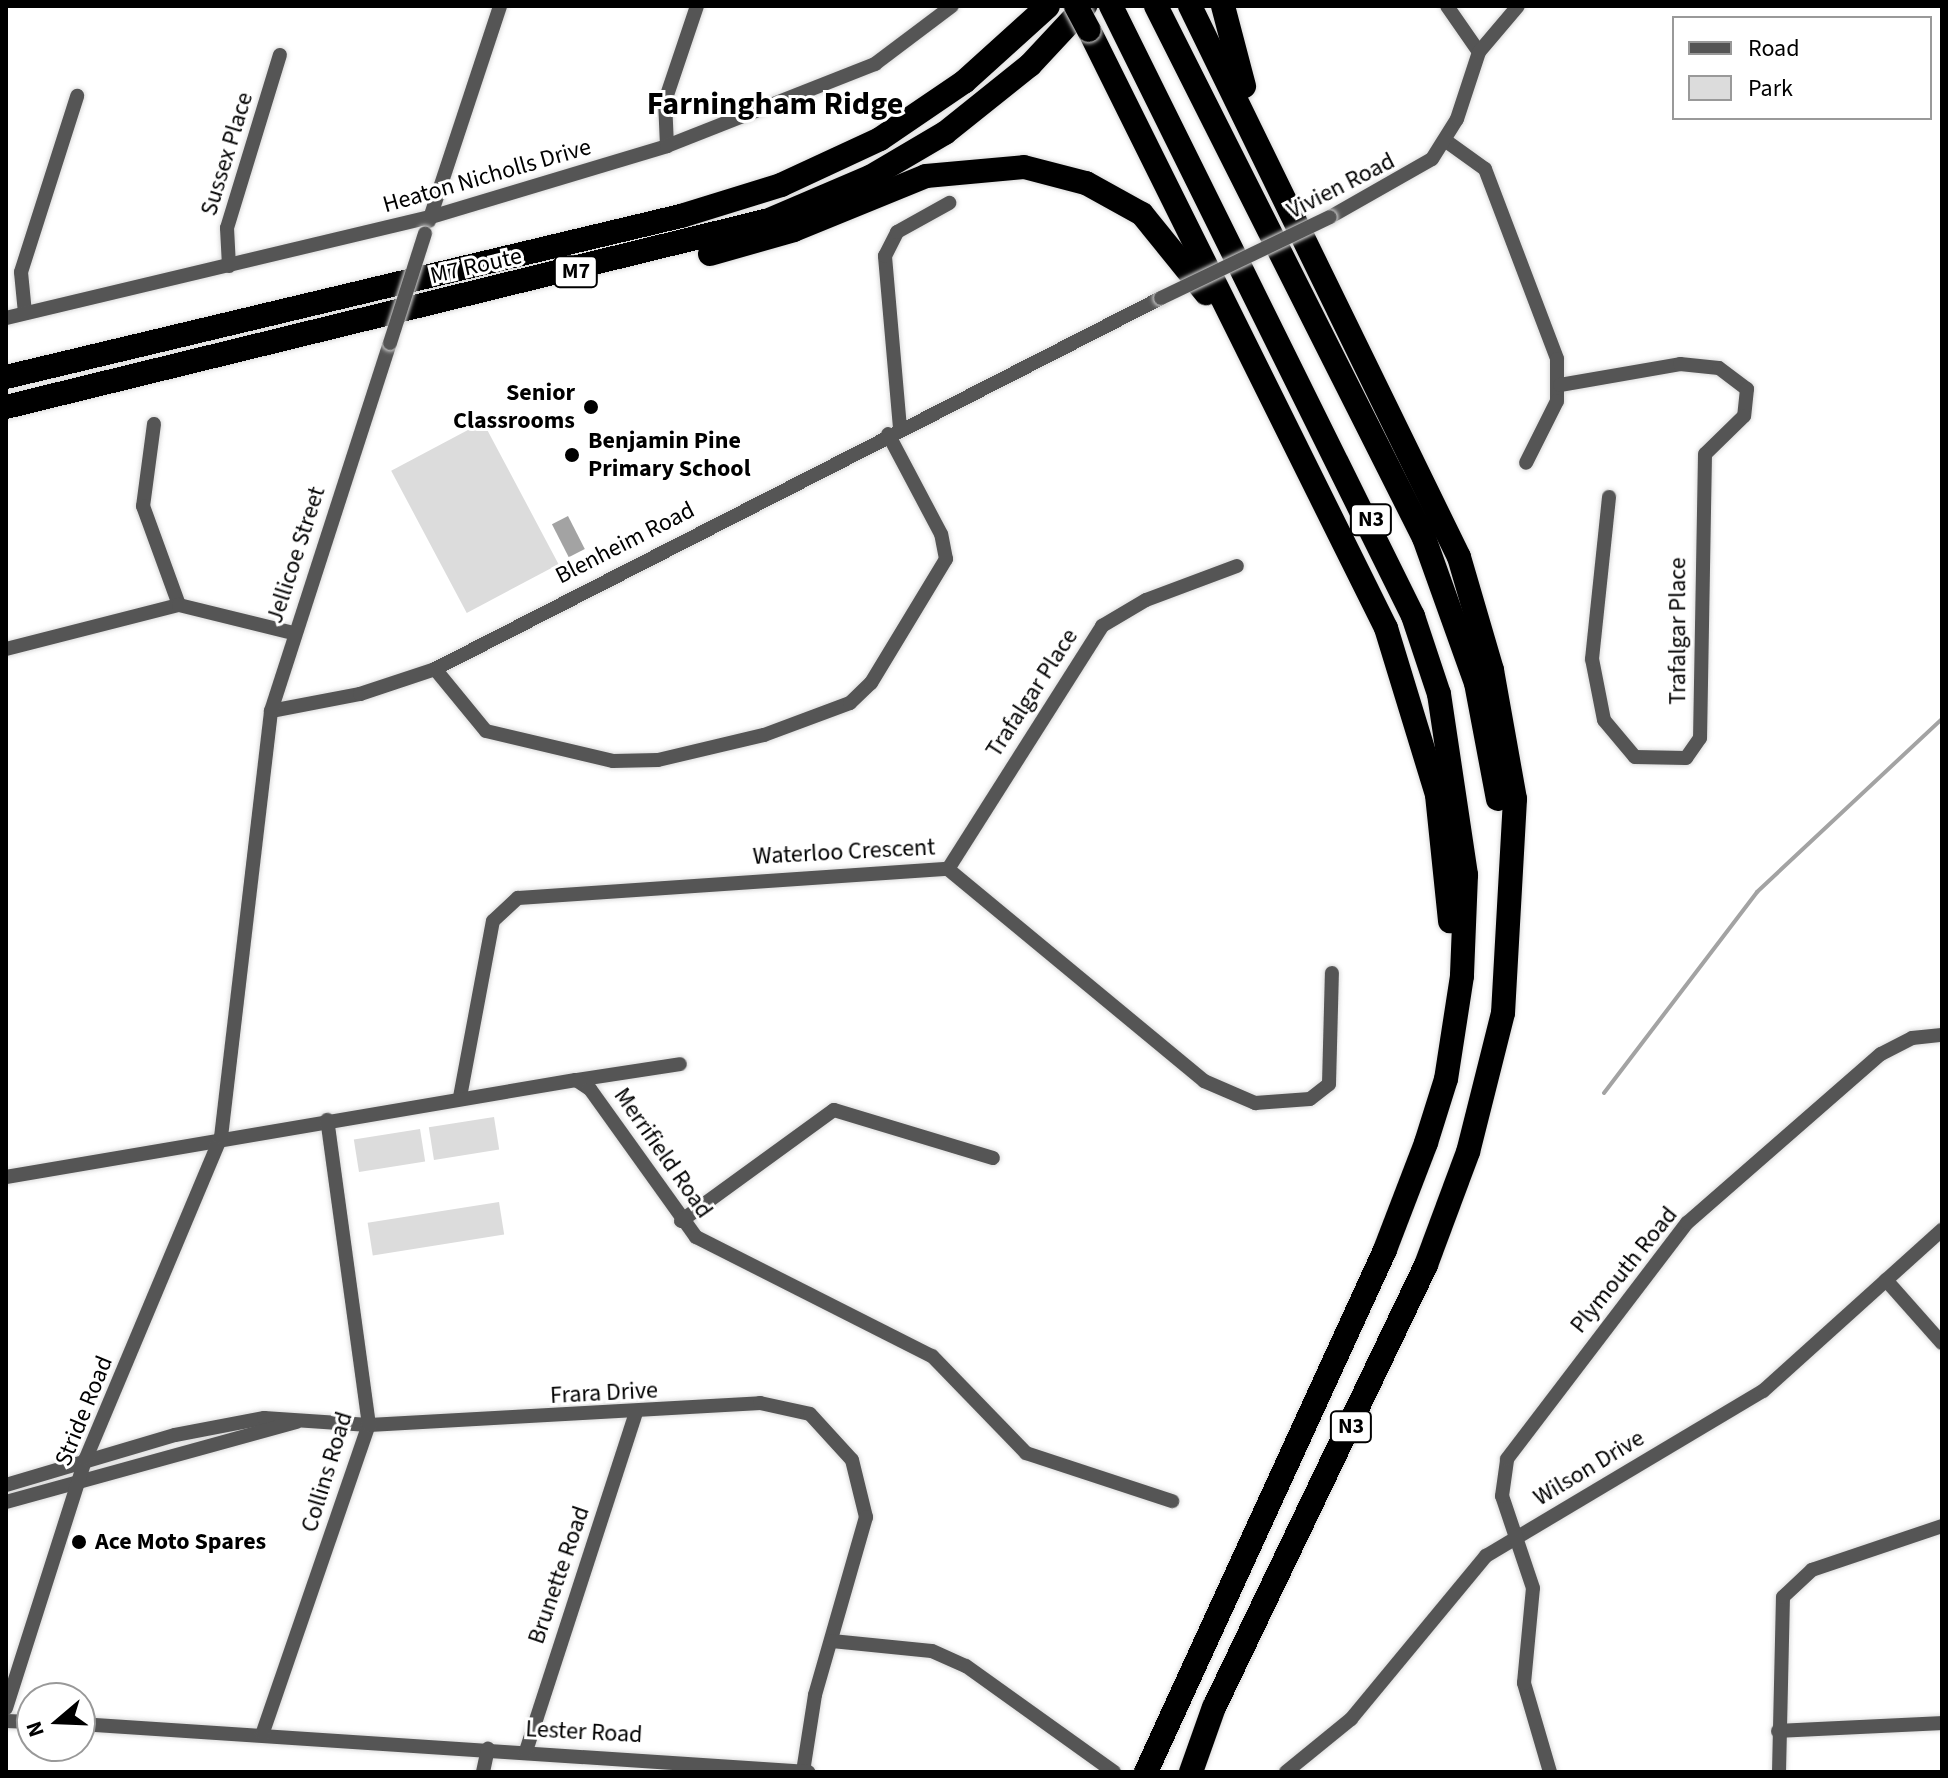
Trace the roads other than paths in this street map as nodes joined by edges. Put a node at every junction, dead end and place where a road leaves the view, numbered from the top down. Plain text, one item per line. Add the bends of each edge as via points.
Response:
1 (500, 6) edge
2 (697, 6) edge
3 (952, 6) edge
4 (1048, 6) edge
5 (1076, 6) edge
6 (1085, 6) edge
7 (1111, 6) edge
8 (1156, 6) edge
9 (1190, 6) edge
10 (1223, 6) edge
11 (1447, 6) edge
12 (1518, 6) edge
13 (1479, 52) junction
14 (280, 55) dead end
15 (77, 96) dead end
16 (1446, 141) junction
17 (667, 146) junction
18 (949, 203) dead end
19 (1292, 211) junction
20 (431, 217) junction
21 (229, 266) junction
22 (1161, 298) joint
23 (426, 306) junction
24 (25, 313) junction
25 (6, 318) edge
26 (6, 377) edge
27 (1560, 385) junction
28 (6, 407) edge
29 (154, 424) dead end
30 (894, 431) junction
31 (1298, 446) junction
32 (1526, 463) dead end
33 (1609, 497) dead end
34 (1237, 566) dead end
35 (179, 605) junction
36 (293, 633) junction
37 (6, 649) edge
38 (435, 669) junction
39 (271, 711) junction
40 (948, 869) junction
41 (1510, 893) junction
42 (1332, 973) dead end
43 (1942, 1035) edge
44 (680, 1064) dead end
45 (1446, 1079) junction
46 (576, 1080) junction
47 (460, 1097) junction
48 (327, 1120) junction
49 (221, 1137) junction
50 (993, 1158) dead end
51 (6, 1177) edge
52 (681, 1221) junction
53 (1942, 1230) edge
54 (1886, 1280) junction
55 (1942, 1343) edge
56 (636, 1413) junction
57 (300, 1421) junction
58 (369, 1425) junction
59 (86, 1458) junction
60 (80, 1479) junction
61 (6, 1485) edge
62 (865, 1494) joint
63 (1172, 1501) dead end
64 (6, 1502) edge
65 (1942, 1526) edge
66 (1516, 1537) junction
67 (832, 1641) junction
68 (6, 1708) edge
69 (1942, 1723) edge
70 (96, 1725) edge
71 (1778, 1731) junction
72 (263, 1732) junction
73 (488, 1749) junction
74 (526, 1751) junction
75 (804, 1771) edge
76 (483, 1772) edge
77 (1114, 1772) edge
78 (1146, 1772) edge
79 (1191, 1772) edge
80 (1286, 1772) edge
81 (1550, 1772) edge
82 (1779, 1772) edge

1 - 20 street, Jellicoe Street
2 - 17 street via 665,101
3 - 17 street, Heaton Nicholls Drive via 875,64
4 - 26 highway, M7 Route / M7 via 964,82 880,139 781,185
5 - 31 highway, bridge
6 - 23 highway, M7 Route / M7 via 978,108 844,189 703,240
7 - 45 highway, N3 via 1372,522 1439,694 1466,875 1462,976
8 - 41 highway, N3 via 1448,597 1491,747
9 - 19 highway
10 - 19 highway via 1235,63
11 - 13 street
12 - 13 street
13 - 16 street, Vivien Road
14 - 21 street, Sussex Place via 227,228
15 - 24 street via 21,272
16 - 22 street, Vivien Road, bridge via 1417,172
16 - 27 street via 1485,169
17 - 20 street, Heaton Nicholls Drive
18 - 30 street via 897,232 885,256
19 - 41 highway via 1438,507 1472,593 1513,786
20 - 21 street, Heaton Nicholls Drive
20 - 36 street, Jellicoe Street, bridge
21 - 24 street, Heaton Nicholls Drive
22 - 30 street, Blenheim Road
23 - 28 highway, M7 Route / M7
23 - 31 highway via 533,293 755,243 949,170 1024,167 1096,188 1166,237
24 - 25 street, Heaton Nicholls Drive
27 - 32 street
27 - 33 street, Trafalgar Place via 1680,364 1719,368 1747,389 1744,416 1705,454 1700,738 1686,758 1635,757 1604,720 1592,659
29 - 35 street via 143,506
30 - 38 street, Blenheim Road
30 - 38 street via 941,534 946,559 871,683 850,703 764,735 658,760 613,761 486,731
31 - 45 highway via 1386,628 1437,795 1452,966
34 - 40 street, Trafalgar Place via 1146,600 1102,626
35 - 36 street
35 - 37 street
36 - 39 street, Jellicoe Street
38 - 39 street, Blenheim Road via 360,694
39 - 49 street, Jellicoe Street
40 - 42 street, Waterloo Crescent via 1227,1096 1295,1102 1329,1084
40 - 47 street, Waterloo Crescent via 518,898 493,921
41 - 79 highway, N3 via 1503,1013 1468,1152 1426,1265 1214,1707
43 - 66 street, Plymouth Road via 1912,1038 1881,1054 1657,1256 1507,1459 1501,1482
44 - 46 street
45 - 78 highway, N3 via 1385,1250
46 - 47 street
46 - 52 street, Merrifield Road via 590,1089
47 - 48 street
48 - 49 street
48 - 58 street, Collins Road
49 - 51 street
49 - 59 street, Stride Road
50 - 52 street via 834,1110
52 - 63 street, Merrifield Road via 713,1249 932,1356 1026,1453
53 - 54 street, Wilson Drive
54 - 55 street
54 - 66 street, Wilson Drive via 1763,1391
56 - 58 street, Frara Drive
56 - 62 street, Frara Drive via 760,1403 810,1414 852,1460
56 - 74 street, Brunette Road
57 - 58 street, Frara Drive
57 - 59 street, Frara Drive via 227,1423
57 - 60 street, Frara Drive
58 - 72 street, Collins Road
59 - 60 street, Stride Road
59 - 61 street, Frara Drive
60 - 64 street, Frara Drive
60 - 68 street, Stride Road
62 - 67 street, Lester Road via 863,1540
65 - 71 street via 1796,1579 1779,1616
66 - 80 street, Wilson Drive via 1469,1573 1325,1747
66 - 81 street, Plymouth Road via 1533,1588 1524,1683
67 - 75 street, Lester Road
67 - 77 street via 932,1651 966,1666 1044,1716 1087,1757
69 - 71 street
70 - 72 street, Lester Road
71 - 82 street
72 - 73 street, Lester Road
73 - 74 street, Lester Road
73 - 76 street
74 - 75 street, Lester Road

